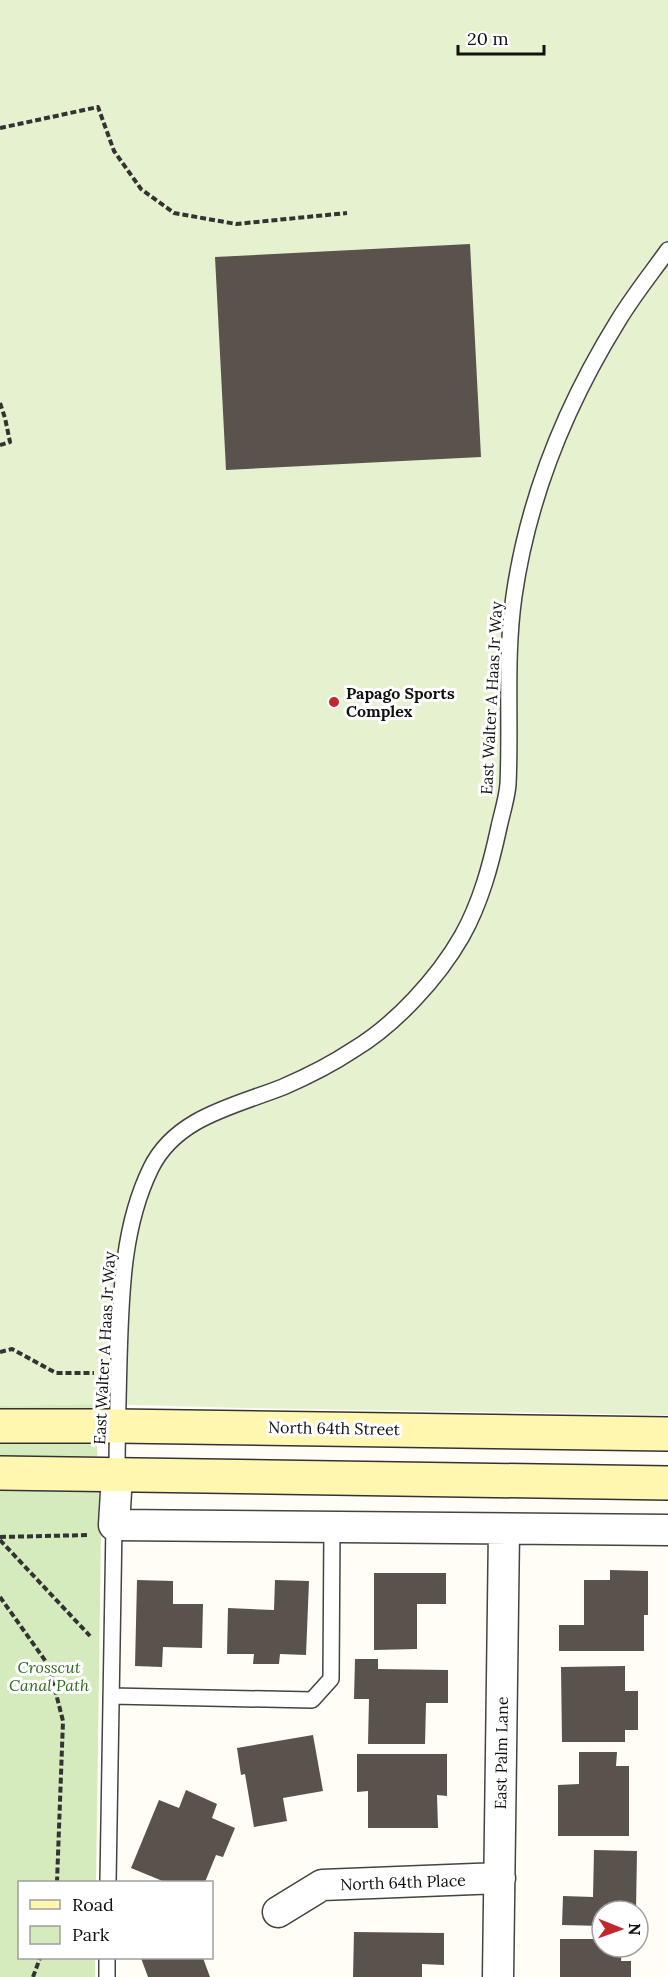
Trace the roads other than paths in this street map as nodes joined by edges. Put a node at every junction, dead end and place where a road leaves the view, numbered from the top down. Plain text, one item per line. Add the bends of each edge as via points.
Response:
1 (668, 250) edge
2 (0, 1426) edge
3 (117, 1426) junction
4 (668, 1434) edge
5 (0, 1473) edge
6 (117, 1475) junction
7 (668, 1483) edge
8 (114, 1525) junction
9 (332, 1526) junction
10 (504, 1530) junction
11 (668, 1530) edge
12 (111, 1696) junction
13 (500, 1878) junction
14 (108, 1881) edge
15 (278, 1912) dead end
16 (107, 1959) edge
17 (107, 1977) edge
18 (498, 1977) edge

1 - 3 lane, East Walter A Haas Jr Way via 620,318 568,411 546,467 525,538 514,596 509,649 508,788 488,876 463,934 408,1005 355,1050 286,1086 208,1114 183,1131 152,1165 128,1237
2 - 3 main road, North 64th Street
3 - 4 main road, North 64th Street
3 - 6 lane, East Walter A Haas Jr Way
5 - 6 main road
6 - 7 main road
6 - 8 street
8 - 9 street
8 - 12 lane
9 - 10 street
9 - 12 lane via 331,1679 312,1700
10 - 11 street
10 - 13 street, East Palm Lane
12 - 14 lane
13 - 15 street, North 64th Place via 322,1884
13 - 18 street, East Palm Lane
16 - 17 lane

